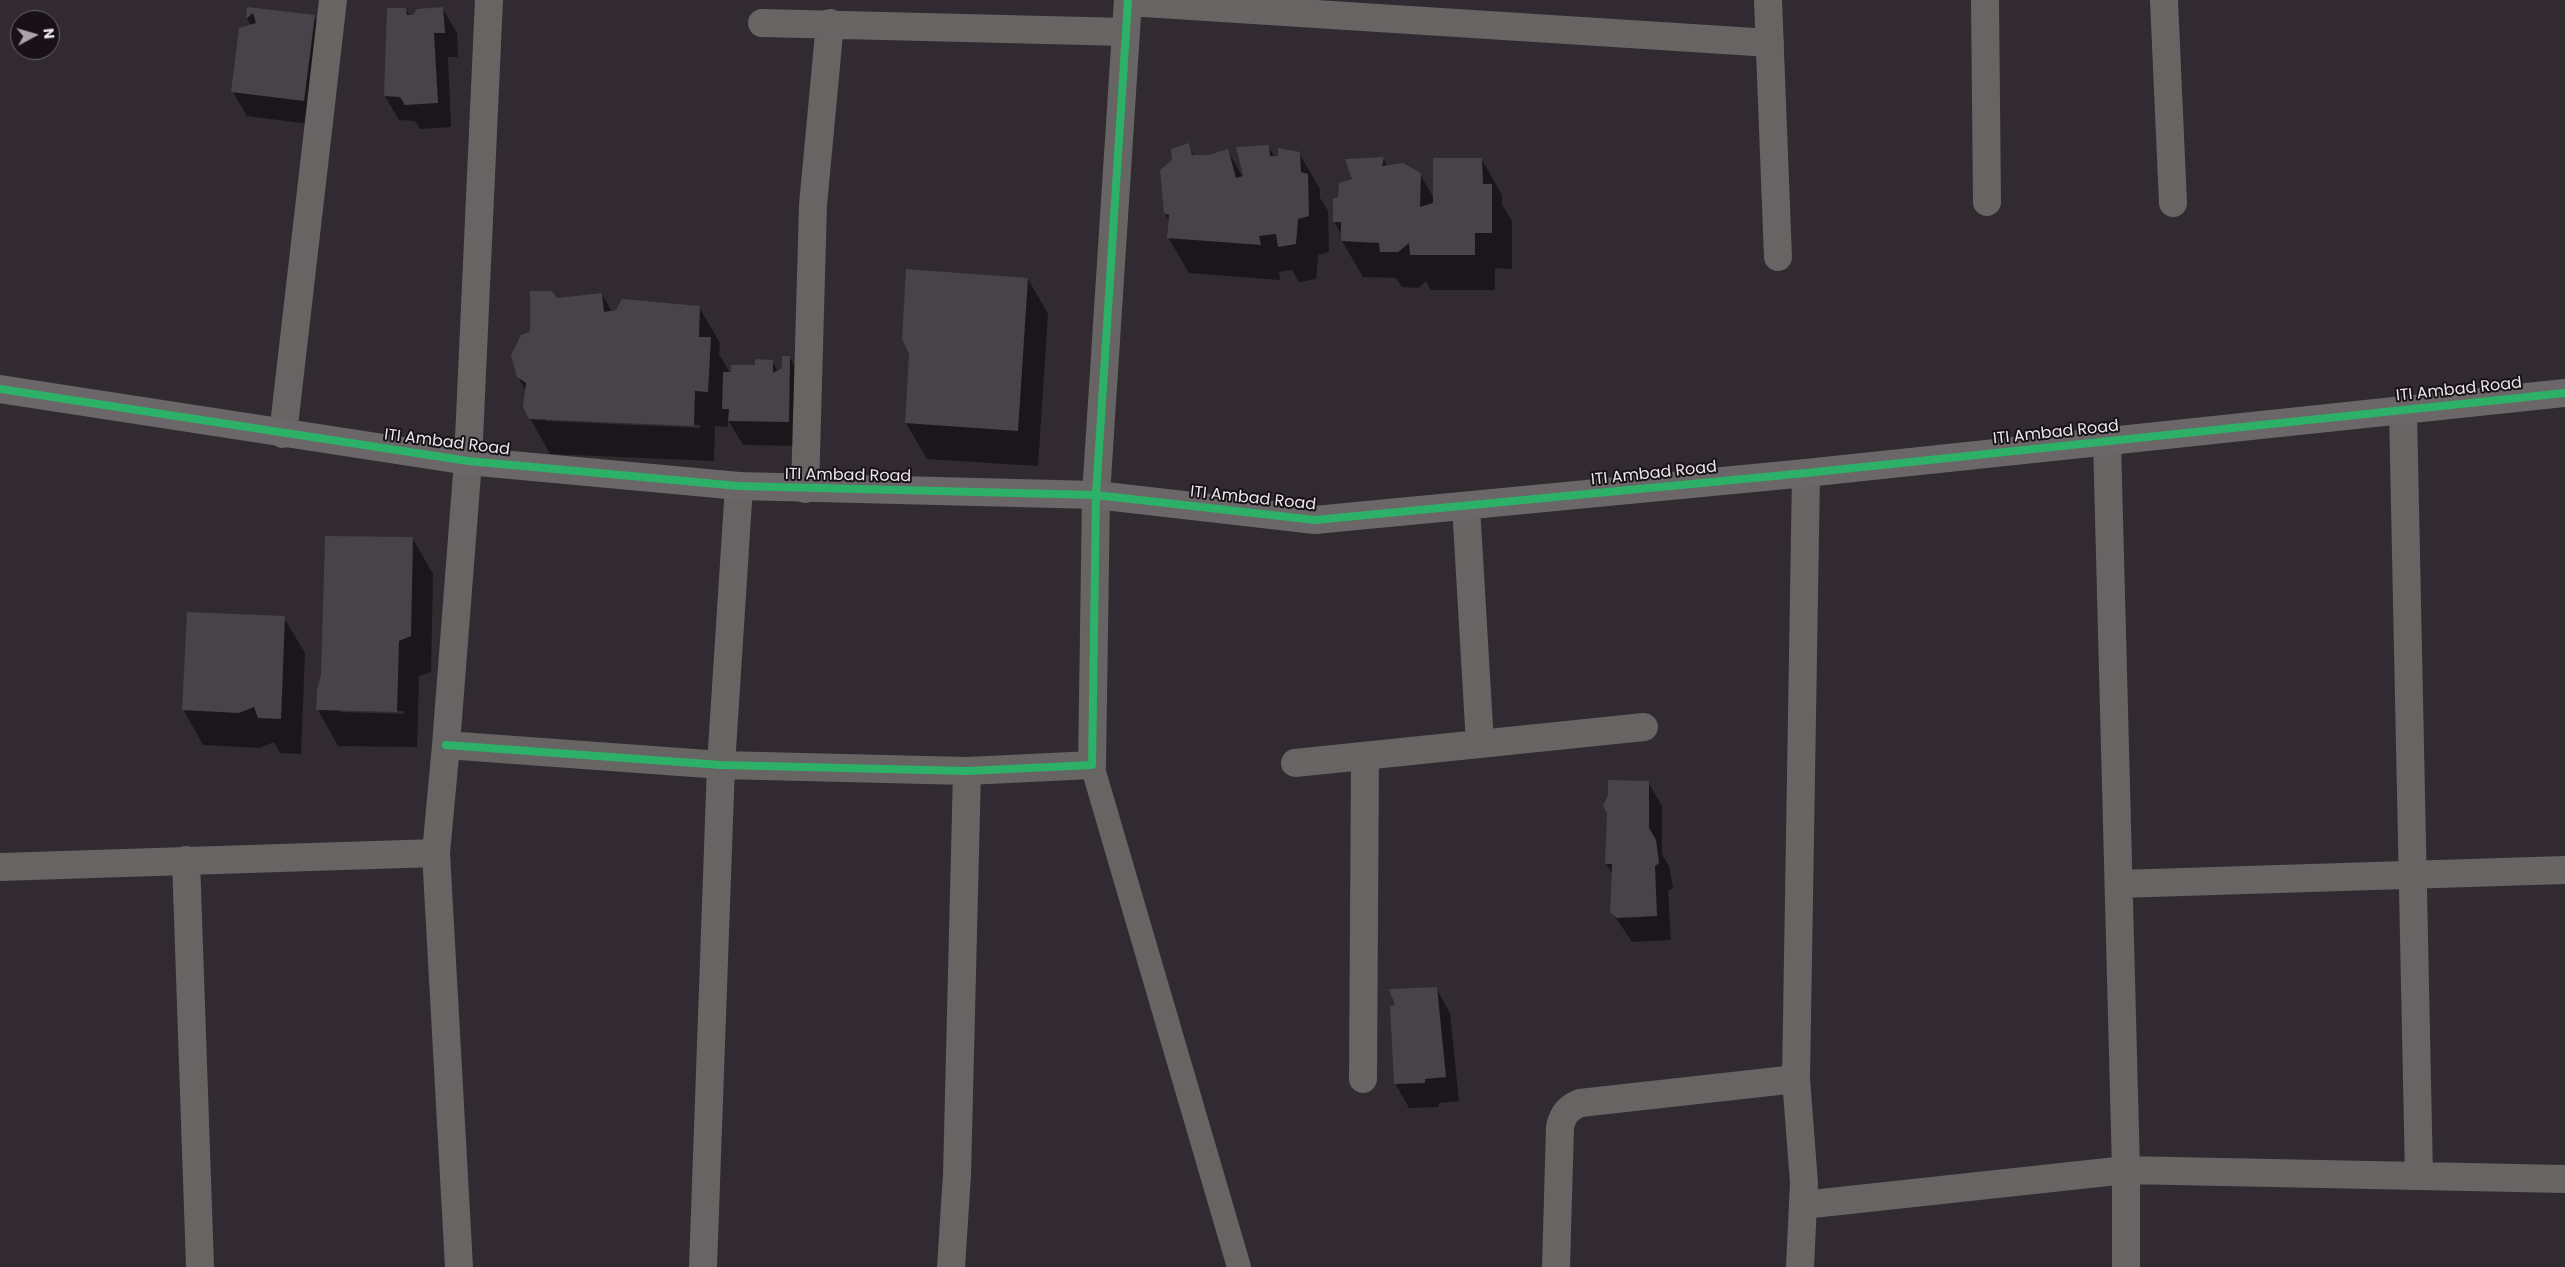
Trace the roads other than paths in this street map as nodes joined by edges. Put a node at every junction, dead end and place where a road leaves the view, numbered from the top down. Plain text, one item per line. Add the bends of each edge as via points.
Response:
1 (333, 0) edge
2 (489, 0) edge
3 (1768, 0) edge
4 (1985, 0) edge
5 (2164, 0) edge
6 (1128, 1) edge
7 (762, 23) dead end
8 (830, 23) junction
9 (1126, 32) junction
10 (1770, 43) junction
11 (1987, 202) dead end
12 (2173, 203) dead end
13 (1778, 256) dead end
14 (0, 389) edge
15 (2565, 393) edge
16 (2403, 410) junction
17 (283, 434) junction
18 (2107, 441) junction
19 (468, 461) junction
20 (1806, 473) junction
21 (740, 486) junction
22 (805, 488) junction
23 (1096, 495) junction
24 (1466, 506) junction
25 (1644, 727) dead end
26 (1480, 744) junction
27 (446, 746) junction
28 (1365, 756) junction
29 (1295, 763) dead end
30 (721, 765) junction
31 (1092, 765) junction
32 (967, 770) junction
33 (436, 853) junction
34 (186, 860) junction
35 (0, 867) edge
36 (2565, 870) edge
37 (2413, 875) junction
38 (2119, 884) junction
39 (1363, 1079) dead end
40 (1796, 1079) junction
41 (2126, 1170) junction
42 (2419, 1176) junction
43 (2565, 1179) edge
44 (1803, 1205) junction
45 (200, 1267) edge
46 (459, 1267) edge
47 (703, 1267) edge
48 (950, 1267) edge
49 (1239, 1267) edge
50 (1556, 1267) edge
51 (1800, 1267) edge
52 (2126, 1267) edge

1 - 17 street
2 - 19 street
3 - 10 street
4 - 11 street
5 - 12 street
6 - 9 street
6 - 10 street
7 - 8 street
8 - 9 street
8 - 22 street via 813,206
9 - 23 street
10 - 13 street
14 - 17 street, ITI Ambad Road
15 - 16 street, ITI Ambad Road
16 - 18 street, ITI Ambad Road
16 - 37 street
17 - 19 street, ITI Ambad Road
18 - 20 street, ITI Ambad Road
18 - 38 street
19 - 21 street, ITI Ambad Road
19 - 27 street
20 - 24 street, ITI Ambad Road
20 - 40 street
21 - 22 street, ITI Ambad Road
21 - 30 street
22 - 23 street, ITI Ambad Road
23 - 24 street, ITI Ambad Road via 1315,520
23 - 31 street
24 - 26 street
25 - 26 street
26 - 28 street
27 - 30 street
27 - 33 street
28 - 29 street
28 - 39 street
30 - 32 street
30 - 47 street
31 - 32 street
31 - 49 lane
32 - 48 street via 957,1174
33 - 34 street
33 - 46 street
34 - 35 street
34 - 45 street
36 - 37 street
37 - 38 street
37 - 42 street
38 - 41 street
40 - 44 street
40 - 50 street via 1580,1102 1570,1107 1560,1127
41 - 42 street
41 - 44 street
41 - 52 street
42 - 43 street
44 - 51 street

